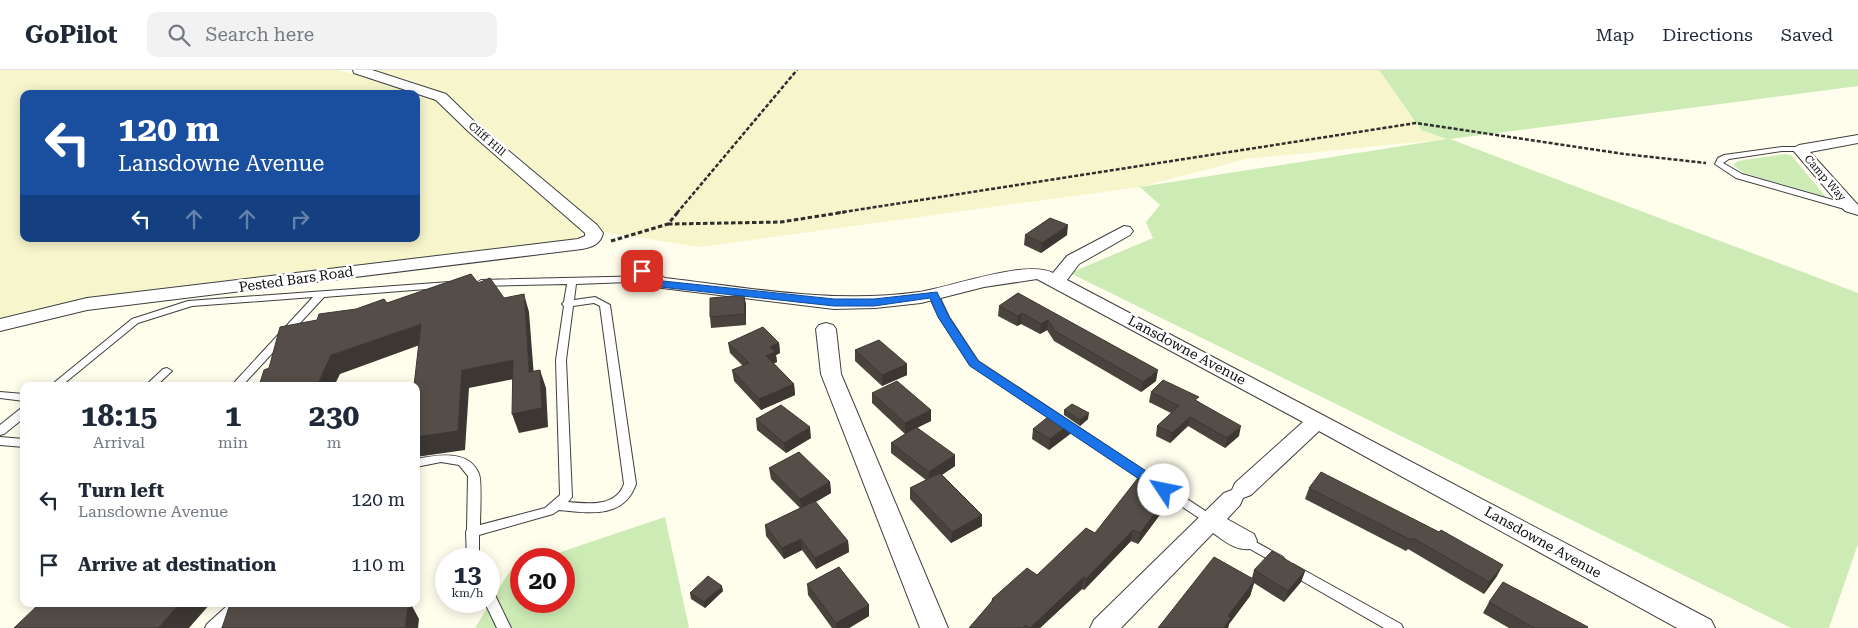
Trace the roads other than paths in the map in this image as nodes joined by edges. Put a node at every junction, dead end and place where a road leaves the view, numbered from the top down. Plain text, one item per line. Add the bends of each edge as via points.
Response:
1 (359, 70) edge
2 (1858, 139) edge
3 (1799, 148) junction
4 (1854, 209) edge
5 (1124, 231) dead end
6 (593, 239) joint
7 (640, 258) dead end
8 (652, 279) junction
9 (572, 280) junction
10 (1056, 280) junction
11 (321, 294) junction
12 (934, 294) junction
13 (567, 304) junction
14 (0, 325) edge
15 (826, 329) dead end
16 (167, 371) dead end
17 (60, 382) edge
18 (155, 382) edge
19 (240, 382) edge
20 (0, 395) edge
21 (20, 398) edge
22 (20, 415) edge
23 (1318, 420) junction
24 (0, 431) edge
25 (0, 441) edge
26 (20, 443) edge
27 (420, 462) edge
28 (558, 505) junction
29 (1212, 521) junction
30 (472, 532) junction
31 (1245, 541) joint
32 (473, 548) edge
33 (233, 607) edge
34 (497, 613) edge
35 (212, 628) edge
36 (504, 628) edge
37 (934, 628) edge
38 (1104, 628) edge
39 (1396, 628) edge
40 (1700, 628) edge

1 - 6 street, Cliff Hill via 441,97 591,229
2 - 3 street, Camp Way
3 - 4 street, Camp Way
3 - 4 lane via 1727,157 1719,164 1739,176
5 - 10 street via 1073,260
6 - 14 street, Pested Bars Road via 582,244 96,303
7 - 8 street via 642,271
8 - 9 lane
8 - 12 street, Lansdowne Avenue via 660,283 834,302 874,302
9 - 11 lane
9 - 13 lane
10 - 12 street, Lansdowne Avenue via 1040,273
10 - 23 street, Lansdowne Avenue
11 - 17 lane via 190,303 135,320
11 - 19 lane
12 - 29 lane via 944,317 974,363
13 - 28 lane via 561,360 567,484 566,497
13 - 28 lane via 595,300 605,304 630,484 624,497 603,507
15 - 37 street via 832,374
16 - 18 lane
20 - 21 lane
22 - 24 lane
23 - 29 street
23 - 40 street, Lansdowne Avenue
25 - 26 lane
27 - 30 lane via 441,458 463,462 474,475
28 - 30 lane via 539,514
29 - 31 street
29 - 38 street
30 - 32 lane
31 - 39 lane
33 - 35 lane
34 - 36 lane

